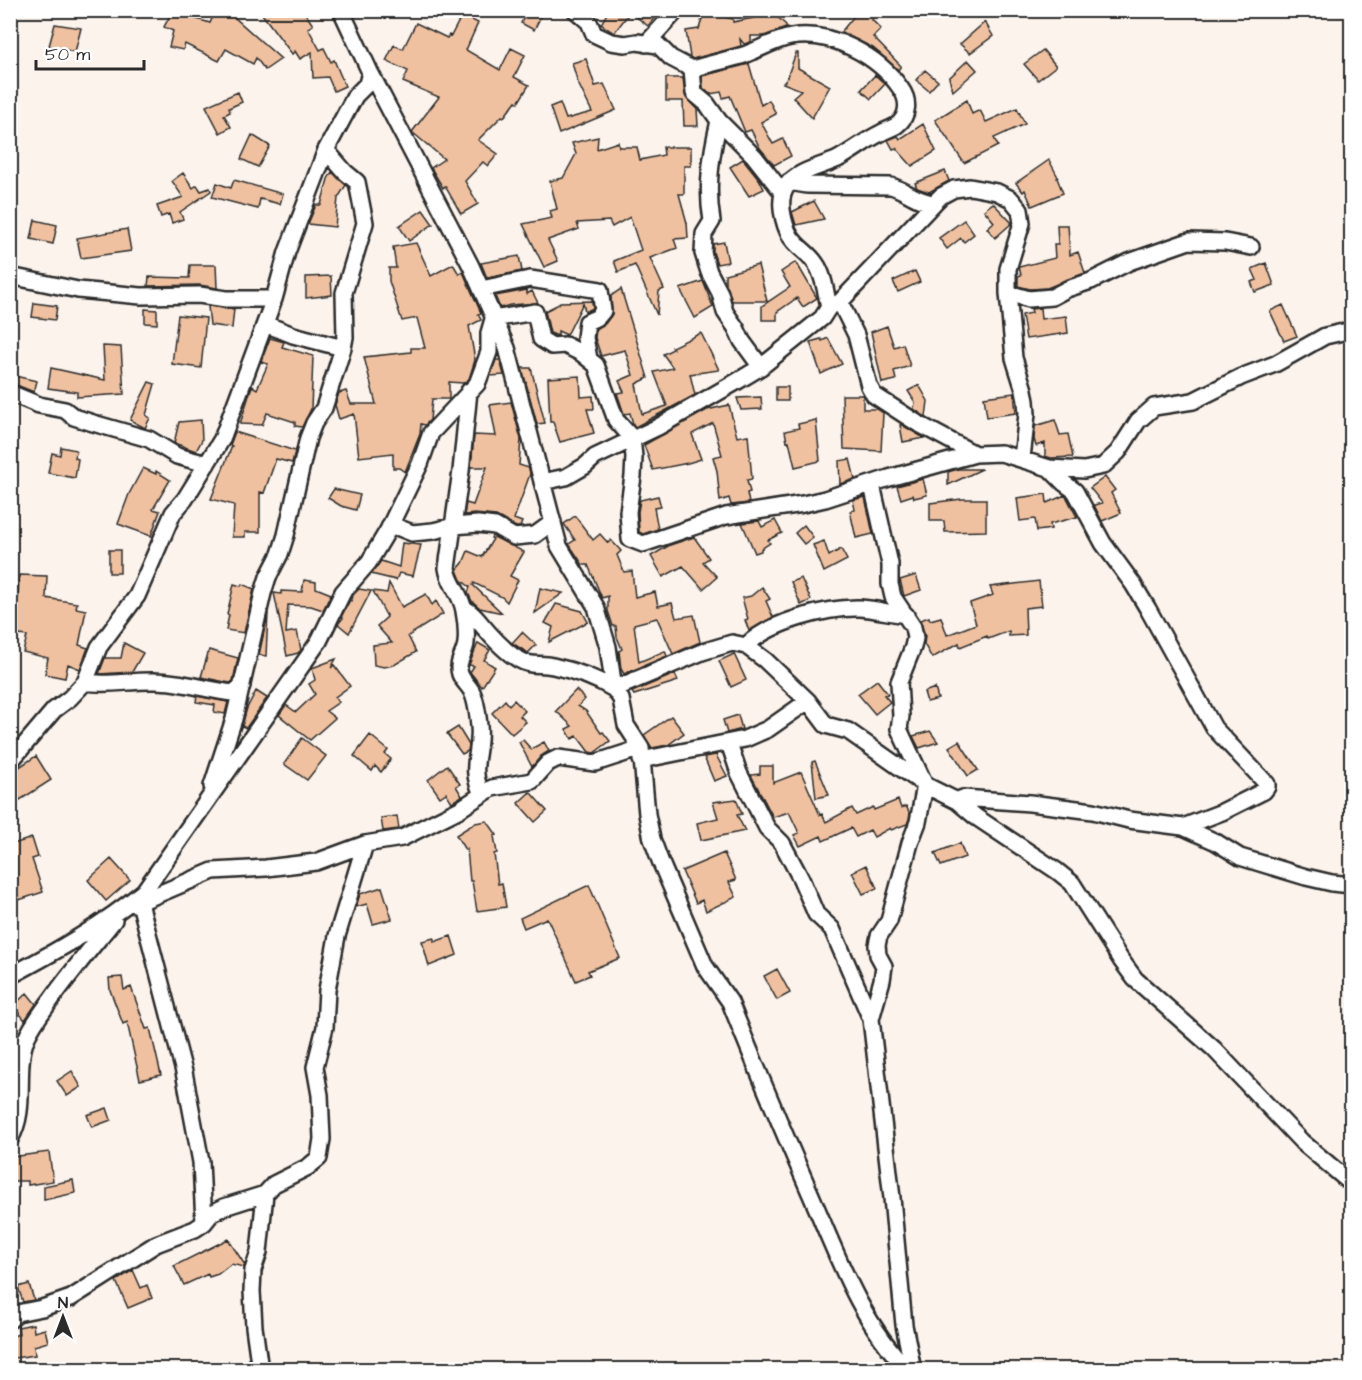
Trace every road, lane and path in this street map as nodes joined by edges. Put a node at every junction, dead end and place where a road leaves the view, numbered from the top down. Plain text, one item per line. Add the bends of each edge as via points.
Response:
1 (341, 10) edge
2 (575, 10) edge
3 (677, 10) edge
4 (646, 44) junction
5 (692, 69) junction
6 (370, 72) junction
7 (719, 121) junction
8 (326, 150) junction
9 (786, 187) junction
10 (934, 203) junction
11 (1251, 247) dead end
12 (10, 276) edge
13 (481, 289) junction
14 (1008, 292) junction
15 (274, 299) junction
16 (835, 304) junction
17 (493, 319) junction
18 (265, 324) junction
19 (1352, 330) edge
20 (343, 348) junction
21 (589, 359) junction
22 (761, 367) junction
23 (470, 391) junction
24 (10, 393) edge
25 (632, 438) junction
26 (975, 454) junction
27 (1022, 458) junction
28 (207, 464) junction
29 (1049, 468) junction
30 (542, 482) junction
31 (872, 485) junction
32 (553, 522) junction
33 (454, 526) junction
34 (388, 530) junction
35 (464, 608) junction
36 (906, 615) junction
37 (746, 646) junction
38 (85, 682) junction
39 (242, 686) junction
40 (614, 689) junction
41 (808, 701) junction
42 (729, 743) junction
43 (641, 754) junction
44 (10, 762) edge
45 (925, 785) junction
46 (482, 794) junction
47 (957, 801) junction
48 (202, 811) junction
49 (1184, 827) junction
50 (365, 844) junction
51 (1352, 885) edge
52 (140, 903) junction
53 (125, 907) junction
54 (10, 976) edge
55 (871, 1019) junction
56 (10, 1139) edge
57 (1352, 1184) edge
58 (265, 1194) junction
59 (204, 1224) junction
60 (10, 1320) edge
61 (260, 1370) edge
62 (908, 1370) edge
63 (913, 1370) edge

1 - 6 street
2 - 4 street via 589,22 594,34 611,42
3 - 4 street
4 - 5 street via 658,45 671,58
5 - 7 street via 694,93
5 - 9 street via 789,38 807,36 848,45 867,56 901,88 907,100 906,114 898,124 838,158 800,174
6 - 8 street via 367,84 355,96
6 - 13 street
7 - 9 street
7 - 22 street via 710,166 712,221 704,234 703,253 725,312
8 - 15 street via 287,252
8 - 20 street via 357,182 365,223 344,293
9 - 10 street via 891,186 905,190 915,199
9 - 16 street via 782,201 788,232 818,266
10 - 14 street via 954,189 970,187 1011,199 1020,210 1022,222 1008,269
10 - 16 street
11 - 14 street via 1189,241 1052,297 1029,299
12 - 15 street via 78,290 141,296
13 - 17 street
13 - 21 street via 530,279 600,290 603,311 587,322
14 - 27 street via 1014,358 1026,401
15 - 18 street
16 - 22 street
16 - 26 street via 856,335 874,395
17 - 21 street via 535,312 541,339 552,346 565,345
17 - 23 street via 489,352 477,384
17 - 30 street via 515,374
18 - 20 street
18 - 28 street via 222,439
19 - 29 street via 1325,336 1275,364 1193,401 1154,407 1103,466 1084,470
20 - 39 street via 324,408 308,438 286,535 268,577
21 - 25 street via 596,365 616,420
22 - 25 street
23 - 33 street
23 - 34 street via 431,433
24 - 28 street via 148,439 177,456
25 - 30 street via 595,456 566,477
25 - 31 street via 630,539 644,544 726,516 803,504
26 - 27 street via 1001,453
26 - 31 street
27 - 29 street
28 - 38 street via 173,513 137,596 99,647
29 - 49 street via 1076,491 1103,543 1134,584 1214,728 1267,784 1264,791
30 - 32 street
31 - 36 street via 890,564 893,597
32 - 33 street via 535,535 514,537 495,526
32 - 40 street via 558,546 596,607 608,647
33 - 34 street via 412,533 397,528
33 - 35 street via 448,577
34 - 48 street via 369,562 343,592 319,641
35 - 40 street via 474,613 506,651 518,659 592,676
35 - 46 street via 466,645 459,662 460,675 473,692 479,726 474,762
36 - 37 street via 861,608 819,613 755,636
36 - 45 street via 915,638 899,682 899,729
37 - 40 street via 732,643 702,652
37 - 41 street
38 - 39 street via 181,682 232,693
38 - 44 street via 54,710
39 - 48 street via 223,756
40 - 43 street
41 - 42 street via 768,729
41 - 45 street via 826,725 848,731
42 - 43 street
42 - 55 street via 739,773 767,828 782,843 816,914 832,929
43 - 46 street via 595,763 558,758 532,781 492,788
43 - 62 street via 652,839 705,966 730,1002 848,1281 876,1333
45 - 47 street
45 - 55 street via 889,921 879,936 878,955 884,966
46 - 50 street via 402,838
47 - 49 street via 963,798 1030,803
47 - 57 street via 1072,883 1135,978 1214,1050 1302,1142
48 - 53 street via 144,891
49 - 51 street via 1240,857 1306,877
50 - 52 street via 316,862 213,871
50 - 58 street via 337,936 325,1027 315,1067 322,1139 319,1158 274,1184
52 - 53 street
52 - 59 street via 184,1072 201,1162
53 - 54 street
53 - 56 street via 78,963 25,1041 18,1123
55 - 63 street via 904,1325
58 - 59 street via 224,1207 212,1213
58 - 61 street via 253,1281
59 - 60 street via 156,1244 71,1298 17,1313

